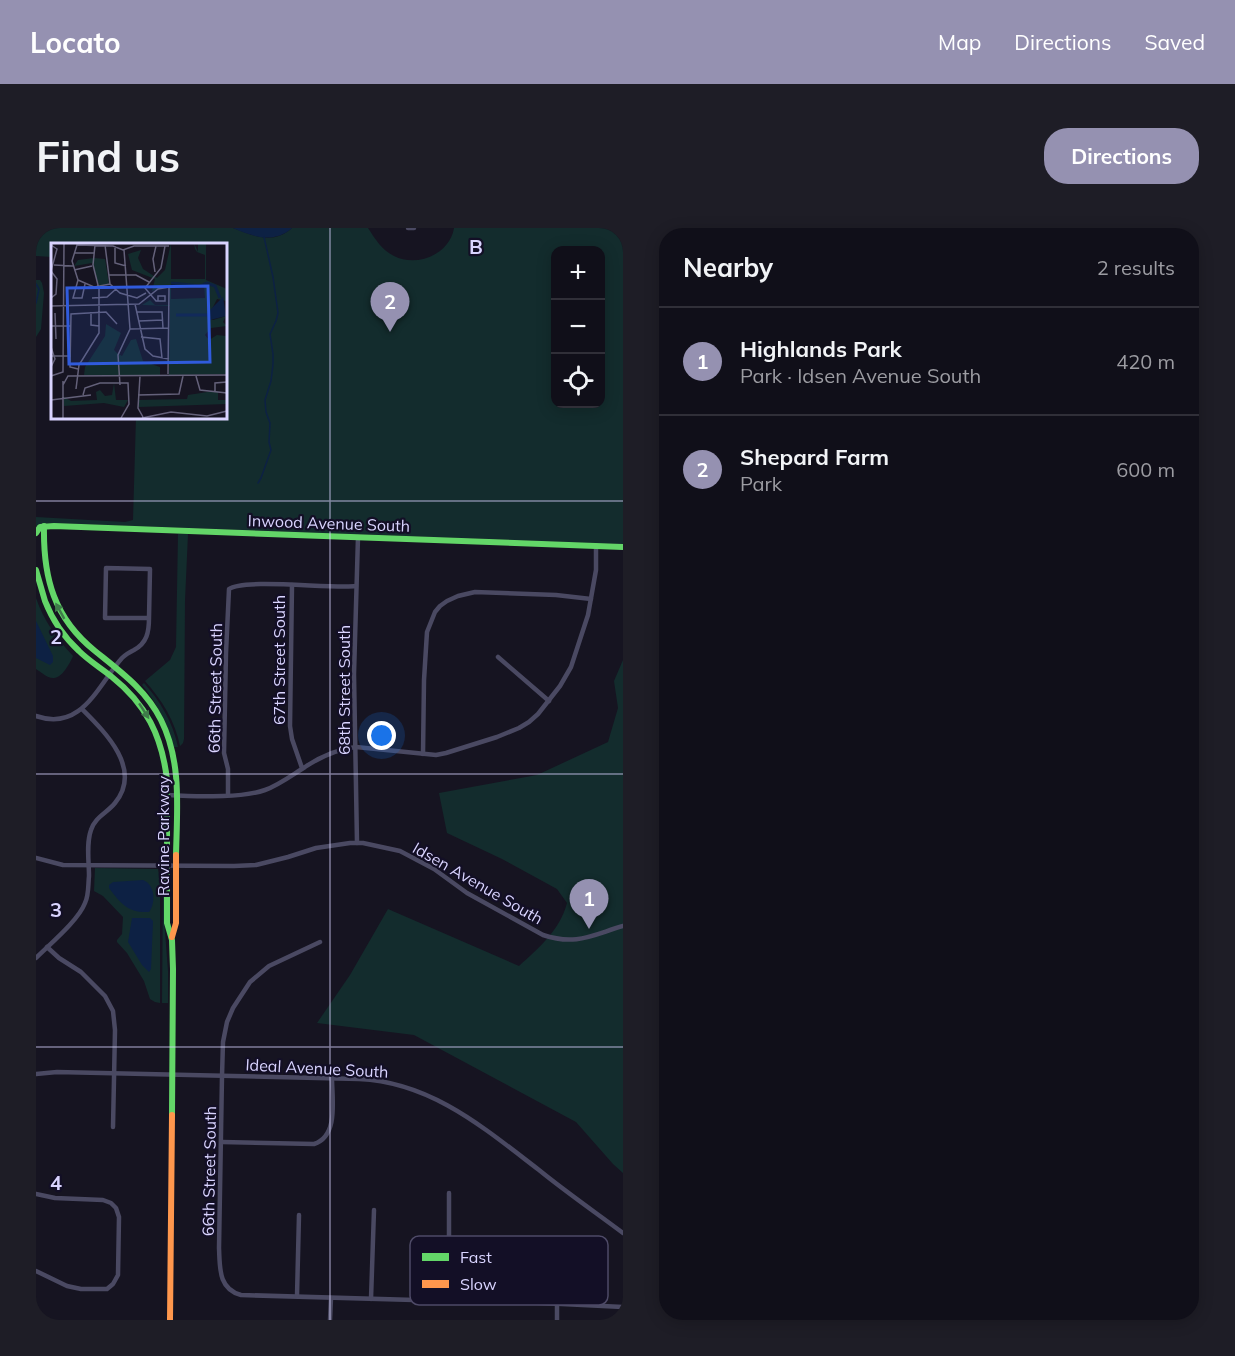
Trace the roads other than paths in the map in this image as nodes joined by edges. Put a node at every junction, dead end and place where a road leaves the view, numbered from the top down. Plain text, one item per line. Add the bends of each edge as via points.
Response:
1 (408, 228) edge
2 (414, 228) edge
3 (44, 526) junction
4 (36, 532) edge
5 (357, 537) junction
6 (596, 546) junction
7 (623, 547) edge
8 (36, 570) edge
9 (292, 585) junction
10 (356, 586) junction
11 (591, 599) junction
12 (149, 618) junction
13 (498, 657) dead end
14 (116, 667) junction
15 (110, 675) junction
16 (549, 701) junction
17 (82, 709) junction
18 (36, 716) edge
19 (356, 747) junction
20 (423, 754) junction
21 (302, 768) junction
22 (168, 795) junction
23 (177, 795) junction
24 (228, 795) junction
25 (357, 843) junction
26 (36, 858) edge
27 (89, 865) junction
28 (167, 866) junction
29 (176, 866) junction
30 (623, 926) edge
31 (172, 940) junction
32 (320, 942) dead end
33 (47, 947) junction
34 (36, 958) edge
35 (36, 1074) edge
36 (114, 1074) junction
37 (172, 1075) junction
38 (222, 1076) junction
39 (332, 1078) junction
40 (112, 1127) dead end
41 (222, 1142) junction
42 (449, 1193) dead end
43 (36, 1194) edge
44 (374, 1210) dead end
45 (299, 1215) dead end
46 (623, 1233) edge
47 (449, 1236) edge
48 (36, 1271) edge
49 (297, 1296) junction
50 (331, 1298) junction
51 (371, 1299) junction
52 (410, 1300) edge
53 (590, 1305) edge
54 (623, 1307) edge
55 (170, 1320) edge
56 (330, 1320) edge

1 - 2 street
3 - 4 street
3 - 5 street, Inwood Avenue South
14 -> 3 street, Ravine Parkway via 73,632 59,611 45,567
5 - 6 street, Inwood Avenue South
5 - 10 street, 68th Street South
6 - 7 street, Inwood Avenue South
6 - 11 street
8 - 15 street, Ravine Parkway via 44,600 62,631 79,651
9 - 10 street
9 - 21 street, 67th Street South via 290,726
9 - 24 street, 66th Street South via 255,584 229,590 224,753
10 - 19 street, 68th Street South
11 - 16 street via 571,667
11 - 20 street via 475,592 442,604 427,632
12 - 12 street via 105,618 106,568 150,569
12 - 14 street via 144,642
13 - 16 street
14 - 15 street
14 - 23 street, Ravine Parkway via 152,704 165,729 176,767
15 - 17 street
15 -> 22 street, Ravine Parkway via 136,699 154,727 164,757
16 - 20 street via 519,728 446,753
17 - 18 street via 61,718
17 - 27 street via 113,743 124,777 118,799 92,826
19 - 20 street
19 - 21 street via 338,750
19 - 25 street, 68th Street South
21 - 24 street via 266,789
22 - 23 street
22 - 28 street, Ravine Parkway
23 - 24 street
23 - 29 street, Ravine Parkway
25 - 29 street, Idsen Avenue South via 316,848 256,865
25 - 30 street, Idsen Avenue South via 400,851 557,940 582,939
26 - 27 street, Idsen Avenue South via 60,865
27 - 28 street, Idsen Avenue South
27 - 33 street via 83,908
28 - 29 street, Idsen Avenue South
28 - 31 street, Ravine Parkway via 167,923
29 - 31 street, Ravine Parkway via 176,923
31 - 37 street, Ravine Parkway
32 - 38 street, 66th Street South via 269,966 242,992 227,1022
33 - 34 street
33 - 36 street via 81,972 110,1003 115,1022
35 - 36 street, Ideal Avenue South
36 - 37 street, Ideal Avenue South
36 - 40 street
37 - 38 street, Ideal Avenue South
37 - 55 street, Ravine Parkway
38 - 39 street, Ideal Avenue South
38 - 41 street, 66th Street South
39 - 41 street via 330,1130 321,1142
39 - 46 street, Ideal Avenue South via 399,1084 448,1105
41 - 49 street, 66th Street South via 222,1280 241,1295
42 - 47 street
43 - 48 street via 106,1201 116,1207 119,1217 118,1274 109,1288 73,1288
44 - 51 street
45 - 49 street
49 - 50 street
50 - 51 street
50 - 56 street
51 - 52 street
53 - 54 street

